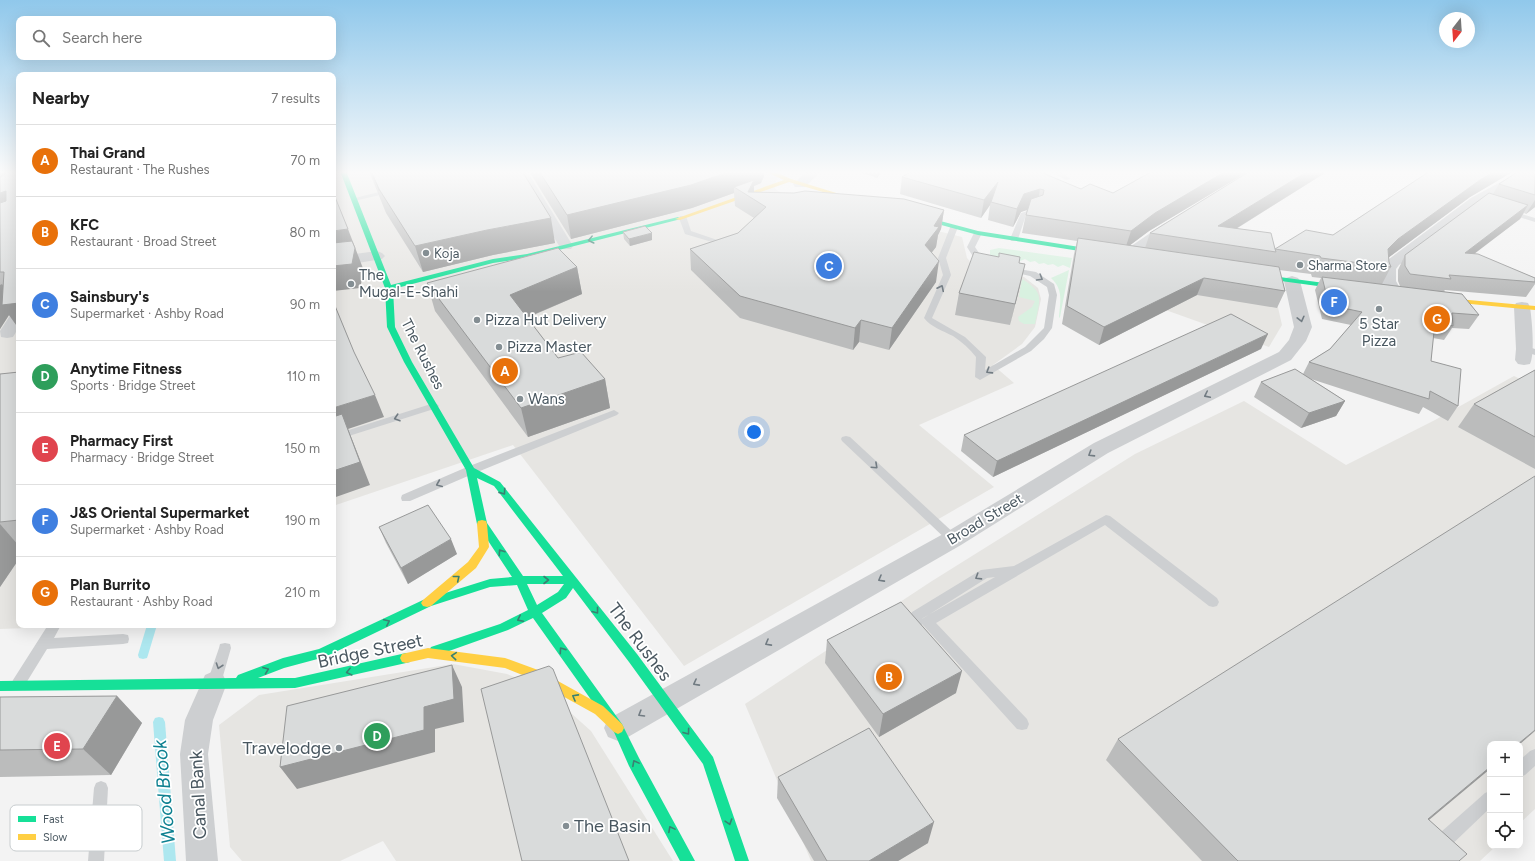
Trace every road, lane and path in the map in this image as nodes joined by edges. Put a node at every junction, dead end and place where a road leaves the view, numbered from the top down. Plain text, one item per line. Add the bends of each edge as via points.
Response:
1 (359, 211) edge
2 (545, 211) edge
3 (703, 211) edge
4 (1033, 211) edge
5 (1467, 211) edge
6 (1508, 211) edge
7 (902, 212) edge
8 (682, 218) junction
9 (1182, 219) edge
10 (1535, 220) edge
11 (954, 227) junction
12 (978, 233) junction
13 (1014, 239) junction
14 (722, 243) edge
15 (566, 246) junction
16 (1119, 255) junction
17 (377, 256) junction
18 (1140, 258) edge
19 (336, 262) edge
20 (1243, 274) edge
21 (1292, 281) junction
22 (389, 288) junction
23 (1358, 290) edge
24 (1380, 292) edge
25 (1399, 295) joint
26 (1432, 298) edge
27 (1529, 308) edge
28 (16, 320) edge
29 (7, 333) dead end
30 (1528, 353) edge
31 (434, 406) junction
32 (614, 413) dead end
33 (336, 437) edge
34 (846, 439) dead end
35 (472, 470) junction
36 (406, 498) dead end
37 (482, 524) junction
38 (953, 539) junction
39 (1016, 571) junction
40 (520, 580) junction
41 (572, 580) junction
42 (1214, 602) dead end
43 (427, 603) junction
44 (535, 612) junction
45 (53, 628) edge
46 (123, 639) dead end
47 (42, 644) junction
48 (925, 644) edge
49 (225, 648) dead end
50 (428, 653) junction
51 (951, 669) edge
52 (977, 676) junction
53 (222, 683) junction
54 (0, 686) edge
55 (17, 686) junction
56 (664, 700) junction
57 (1022, 724) dead end
58 (618, 728) junction
59 (1535, 756) edge
60 (1523, 767) edge
61 (101, 788) dead end
62 (1487, 801) edge
63 (100, 805) edge
64 (1436, 847) edge
65 (97, 851) edge
66 (96, 861) edge
67 (202, 861) edge
68 (688, 861) edge
69 (742, 861) edge

1 - 17 main road, The Rushes
2 - 15 street
3 - 8 main road
4 - 13 lane via 1023,214
5 - 25 street via 1388,268 1388,282
6 - 10 lane
7 - 11 main road
8 - 14 lane via 688,232
8 -> 15 main road
9 - 16 street
11 - 12 main road
12 -> 11 lane via 971,247 978,258 996,266 1033,274 1051,286 1053,295 1048,328 1028,349 980,377 981,357 976,350 928,318 947,275 942,258
12 - 13 main road
13 - 16 main road
15 - 22 main road via 493,261
16 - 18 main road
17 - 19 street
17 - 22 main road, The Rushes
20 - 21 main road
21 - 23 main road
21 -> 38 street, Broad Street via 1303,327 1298,341 1285,356 1101,448
22 - 31 main road, The Rushes via 391,327
24 - 25 main road
26 - 27 main road
27 - 30 street
28 - 29 street
31 -> 33 lane
31 - 35 main road, The Rushes
32 - 35 lane
34 -> 38 lane
35 -> 36 lane
35 - 37 main road, The Rushes
35 -> 41 main road, The Rushes via 497,484
40 -> 37 main road, The Rushes
43 -> 37 main road via 472,565 484,547
38 -> 56 street, Broad Street
39 - 42 lane via 1106,519
39 -> 48 lane via 984,572 916,616 915,632
39 - 52 lane via 927,622
40 -> 41 main road, Bridge Street
40 - 43 main road, Bridge Street via 490,583
40 - 44 main road, The Rushes
41 - 44 main road via 562,595
41 -> 56 main road, The Rushes
53 -> 43 main road, Bridge Street via 321,653
44 -> 50 main road via 504,627
58 -> 44 main road, The Rushes
45 - 47 lane
46 - 47 lane
47 - 55 lane
49 -> 53 lane
50 -> 53 main road, Bridge Street via 295,683
58 -> 50 main road, Bridge Street via 598,710 534,674 506,663
51 - 52 lane
52 - 57 lane
53 - 55 main road, Bridge Street
53 - 67 street, Canal Bank via 200,720 194,754
54 - 55 main road, Bridge Street
56 -> 58 street, Broad Street
56 -> 69 main road, The Rushes via 708,761
68 -> 58 main road
59 - 60 lane
61 - 63 lane
62 - 64 lane
65 - 66 lane

